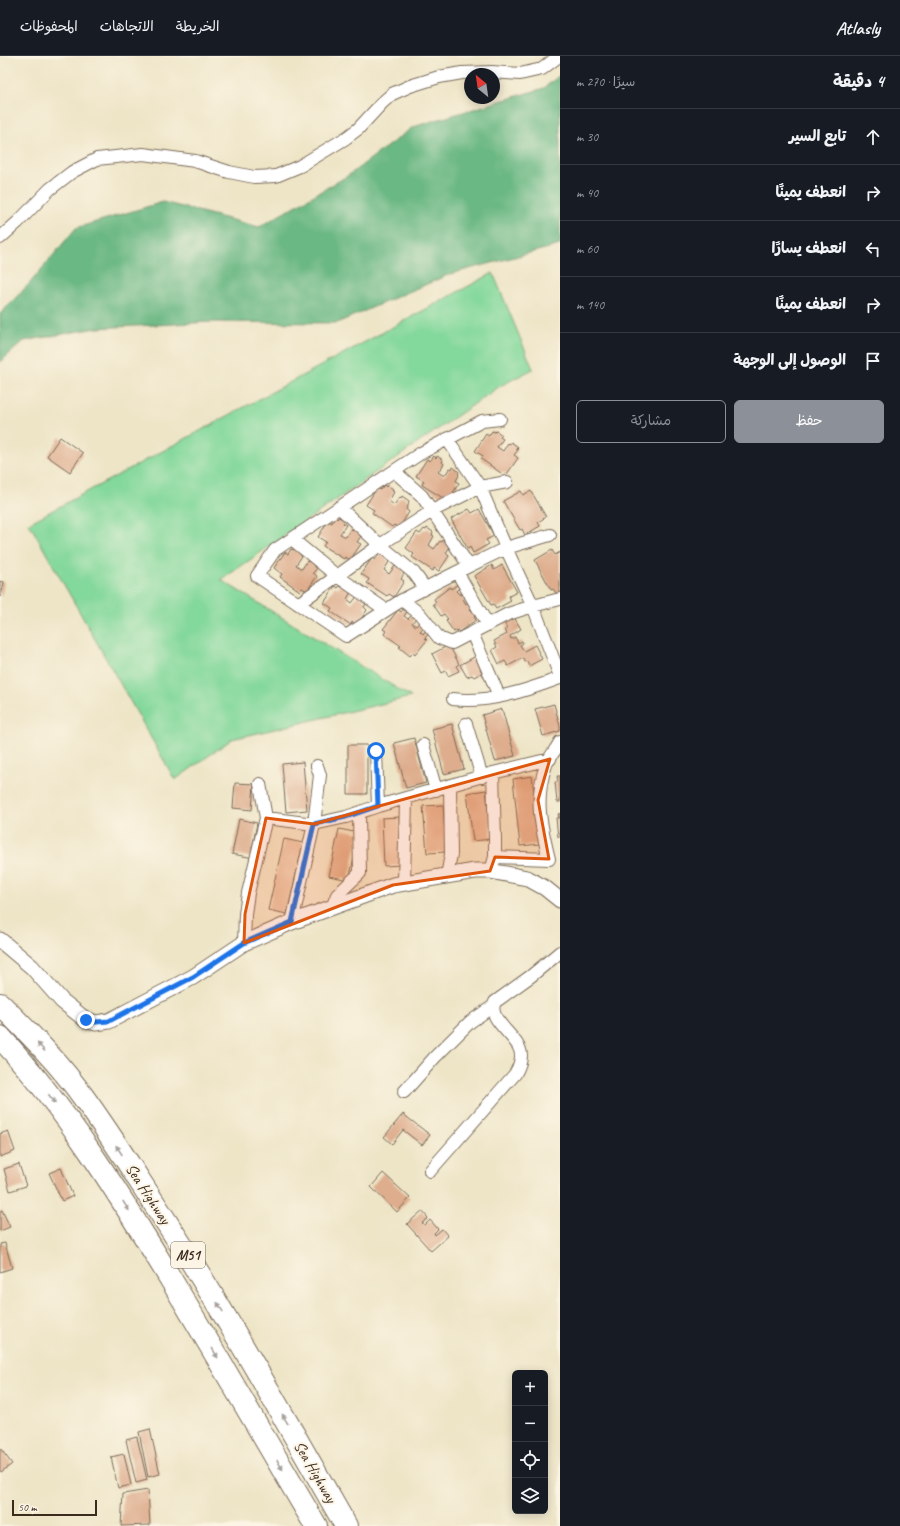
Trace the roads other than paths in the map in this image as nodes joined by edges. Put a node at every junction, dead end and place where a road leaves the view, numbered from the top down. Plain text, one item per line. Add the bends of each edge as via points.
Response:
1 (559, 56) edge
2 (0, 238) edge
3 (500, 419) dead end
4 (447, 439) junction
5 (394, 471) junction
6 (507, 482) dead end
7 (480, 487) junction
8 (339, 507) junction
9 (432, 511) junction
10 (550, 534) dead end
11 (292, 538) junction
12 (380, 545) junction
13 (506, 548) junction
14 (470, 566) junction
15 (456, 572) junction
16 (337, 576) junction
17 (425, 588) junction
18 (560, 599) edge
19 (402, 600) junction
20 (298, 604) junction
21 (533, 606) junction
22 (386, 610) junction
23 (488, 625) junction
24 (472, 633) junction
25 (560, 677) edge
26 (499, 696) junction
27 (452, 699) dead end
28 (466, 724) dead end
29 (560, 742) edge
30 (423, 745) dead end
31 (376, 751) dead end
32 (550, 759) junction
33 (317, 766) dead end
34 (488, 775) junction
35 (260, 784) dead end
36 (450, 786) junction
37 (436, 790) junction
38 (406, 799) junction
39 (378, 806) junction
40 (359, 812) junction
41 (266, 818) junction
42 (314, 824) junction
43 (495, 857) junction
44 (555, 858) edge
45 (490, 871) junction
46 (447, 876) junction
47 (404, 883) junction
48 (560, 900) edge
49 (332, 908) junction
50 (292, 922) junction
51 (0, 940) edge
52 (244, 943) junction
53 (560, 952) edge
54 (0, 1004) edge
55 (492, 1007) junction
56 (0, 1037) edge
57 (404, 1092) dead end
58 (430, 1171) dead end
59 (316, 1526) edge
60 (346, 1526) edge

1 - 2 street via 542,69 520,74 462,73 410,86 392,94 346,138 300,166 276,176 254,177 195,161 142,154 97,159 72,172 50,189
3 - 4 street via 482,421
4 - 5 street
4 - 7 street
5 - 8 street
5 - 9 street via 422,496
6 - 7 street
7 - 9 street
7 - 13 street
8 - 11 street
8 - 12 street
9 - 12 street
9 - 14 street
10 - 13 street
11 - 16 street
11 - 20 street via 275,550 257,576
12 - 16 street
12 - 17 street via 414,573
13 - 14 street
13 - 21 street
14 - 15 street
15 - 17 street
15 - 23 street
16 - 20 street
16 - 22 street
17 - 19 street
18 - 21 street
19 - 22 street
19 - 24 street via 420,614 439,638 452,643
20 - 22 street via 346,636
21 - 23 street via 508,614
21 - 25 street
23 - 24 street
24 - 26 street
25 - 26 street via 527,690
26 - 27 street via 463,701
28 - 34 street
29 - 32 street
30 - 37 street
31 - 39 street
32 - 34 street
32 - 44 street via 544,771 538,800 541,824
33 - 42 street via 320,775
34 - 36 street
34 - 43 street
35 - 41 street
36 - 37 street
36 - 46 street via 451,854
37 - 38 street
38 - 39 street
38 - 47 street
39 - 40 street
40 - 42 street
40 - 49 street via 360,873 337,895
41 - 42 street
41 - 52 street via 248,893
42 - 50 street
43 - 44 street
43 - 45 street
45 - 46 street
45 - 48 street via 527,878
46 - 47 street
47 - 49 street
49 - 50 street
50 - 52 street
51 - 52 street via 32,967 62,1001 86,1020 96,1022 109,1021 193,977
53 - 55 street via 498,998
60 -> 54 highway, Sea Highway / M51 via 229,1322 104,1127 57,1065
55 - 57 street via 465,1027
55 - 58 street via 520,1050 519,1066 515,1074
56 -> 59 highway, Sea Highway / M51 via 34,1074 84,1142 202,1331

